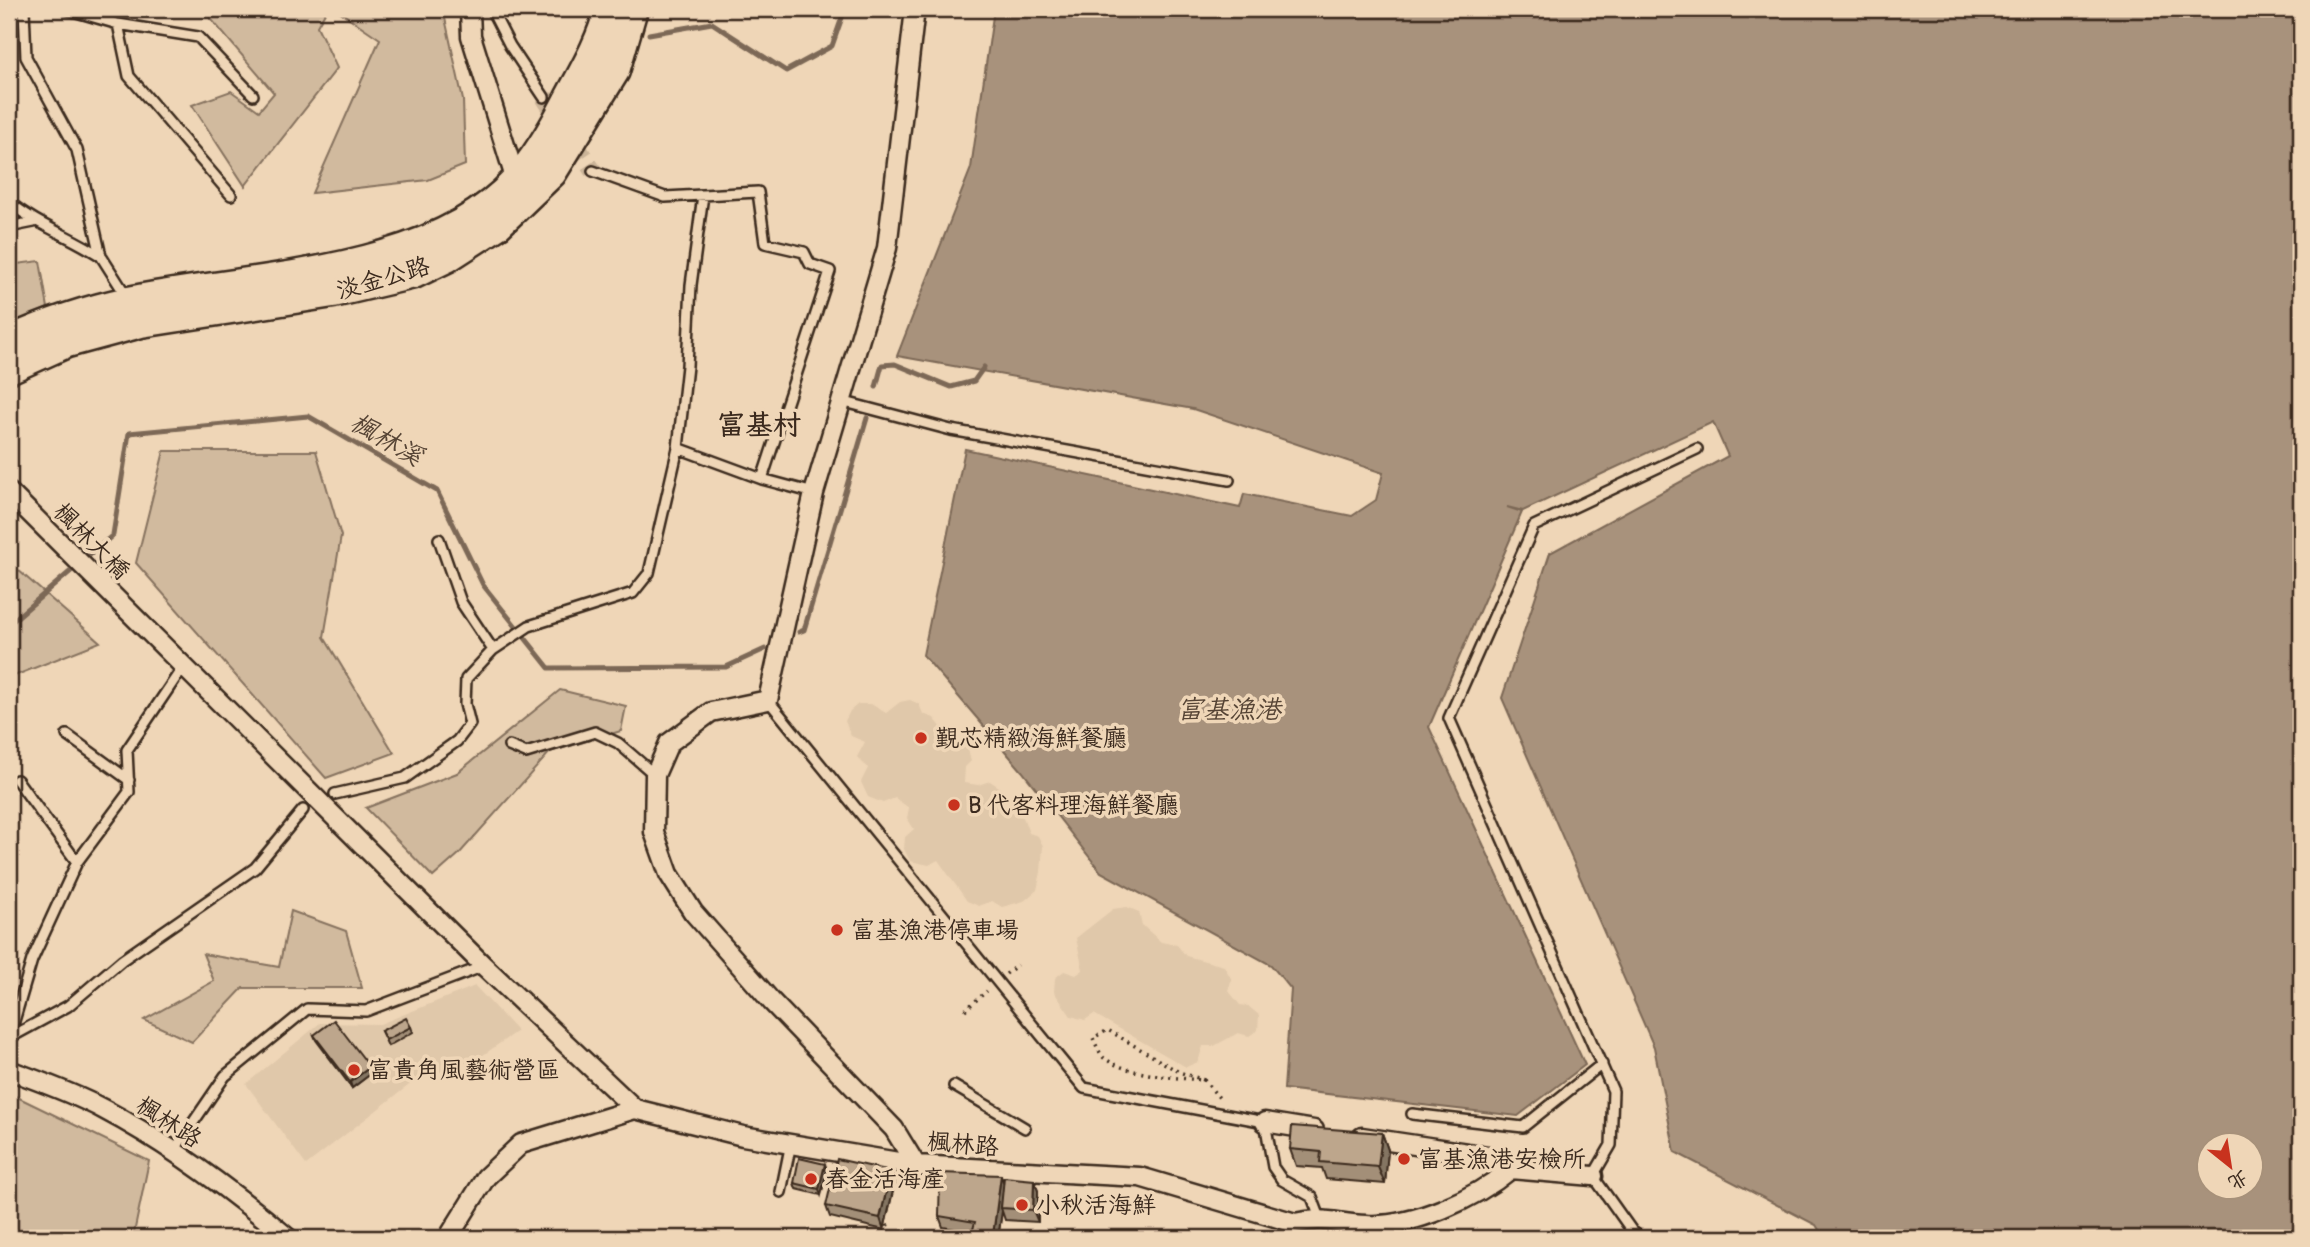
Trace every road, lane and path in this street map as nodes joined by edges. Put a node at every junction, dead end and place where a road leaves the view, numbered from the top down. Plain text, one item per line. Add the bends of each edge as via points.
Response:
1 (24, 9) edge
2 (66, 9) edge
3 (470, 9) edge
4 (491, 9) edge
5 (609, 9) edge
6 (633, 9) edge
7 (915, 9) edge
8 (118, 24) junction
9 (253, 95) dead end
10 (544, 97) tunnel mouth
11 (593, 171) tunnel mouth
12 (521, 191) junction
13 (232, 195) dead end
14 (703, 195) junction
15 (9, 202) edge
16 (34, 222) junction
17 (9, 227) edge
18 (101, 256) junction
19 (135, 312) junction
20 (9, 341) edge
21 (9, 369) edge
22 (841, 401) junction
23 (678, 448) junction
24 (1697, 449) dead end
25 (762, 479) junction
26 (1229, 480) dead end
27 (9, 492) edge
28 (814, 493) junction
29 (439, 539) dead end
30 (494, 650) junction
31 (183, 667) junction
32 (768, 700) junction
33 (67, 735) dead end
34 (509, 746) dead end
35 (655, 775) junction
36 (17, 780) dead end
37 (129, 780) junction
38 (335, 794) dead end
39 (303, 810) dead end
40 (77, 862) junction
41 (484, 967) junction
42 (9, 1038) edge
43 (1602, 1065) junction
44 (9, 1070) edge
45 (1204, 1080) junction
46 (954, 1086) dead end
47 (635, 1109) junction
48 (1412, 1114) dead end
49 (1236, 1117) junction
50 (1265, 1122) junction
51 (1025, 1128) dead end
52 (791, 1142) junction
53 (173, 1152) junction
54 (916, 1165) junction
55 (1511, 1169) junction
56 (1593, 1176) junction
57 (781, 1192) dead end
58 (884, 1214) edge
59 (1320, 1217) junction
60 (270, 1222) junction
61 (1289, 1234) edge
62 (257, 1238) edge
63 (288, 1238) edge
64 (447, 1238) edge
65 (888, 1238) edge
66 (1641, 1238) edge
67 (1666, 1238) edge
68 (1681, 1238) edge

1 - 18 lane via 26,57 78,150
2 - 8 lane
3 - 12 street via 471,36
4 - 10 lane
5 - 12 main road, 淡金公路 via 604,32
6 - 12 main road, 淡金公路 via 615,71 552,173
7 - 22 street via 887,248
8 - 9 lane via 198,37
8 - 13 lane via 128,76
11 - 14 lane via 664,197
12 - 19 main road, 淡金公路 via 434,235 369,260
14 - 23 lane
14 - 25 lane via 758,191 765,243 804,253 810,264 830,271
15 - 16 lane
16 - 17 lane
16 - 18 lane via 66,233
18 - 19 lane
19 - 20 main road, 淡金公路 via 57,319
19 - 21 main road, 淡金公路
22 - 26 lane via 951,429
22 - 28 street
23 - 25 lane
23 - 30 lane via 649,573 633,593 529,625
24 - 43 lane via 1534,526 1449,718
25 - 28 lane
27 - 31 street, 楓林大橋
28 - 32 street
29 - 30 lane via 461,602
30 - 38 lane via 466,679 470,724 457,741 405,778
31 - 37 lane via 127,750
31 - 41 street, 楓林大橋
32 - 35 street via 711,712 668,743
32 - 49 lane via 1084,1088
33 - 37 lane
34 - 35 lane via 526,753 595,732 618,743
35 - 54 street via 654,832 669,874 693,912 894,1129
36 - 40 lane
37 - 40 lane via 129,792
39 - 42 lane via 255,868 122,960 68,1006
40 - 42 lane via 32,960
41 - 47 street, 楓林大橋
41 - 53 lane via 366,1011 307,1009 225,1076
43 - 48 lane via 1523,1127
43 - 56 lane via 1613,1091 1611,1145
44 - 53 street, 楓林路 via 68,1091
45 - 45 path via 1167,1077 1116,1064 1101,1056 1093,1038 1108,1030 1180,1072
45 - 49 path
46 - 51 lane
47 - 52 street, 楓林路 via 743,1136
47 - 64 street via 520,1144 486,1177
49 - 50 lane
50 - 55 street via 1488,1156
50 - 59 lane via 1273,1167 1282,1180 1312,1197
52 - 54 street, 楓林路
52 - 57 lane
53 - 60 street, 楓林路
54 - 61 street, 楓林路 via 1140,1177
55 - 56 street
55 - 59 street, 楓林路 via 1498,1180 1416,1220 1366,1226
56 - 66 lane
58 - 65 path
59 - 61 street, 楓林路
60 - 62 lane
60 - 63 street, 楓林路
67 - 68 lane

